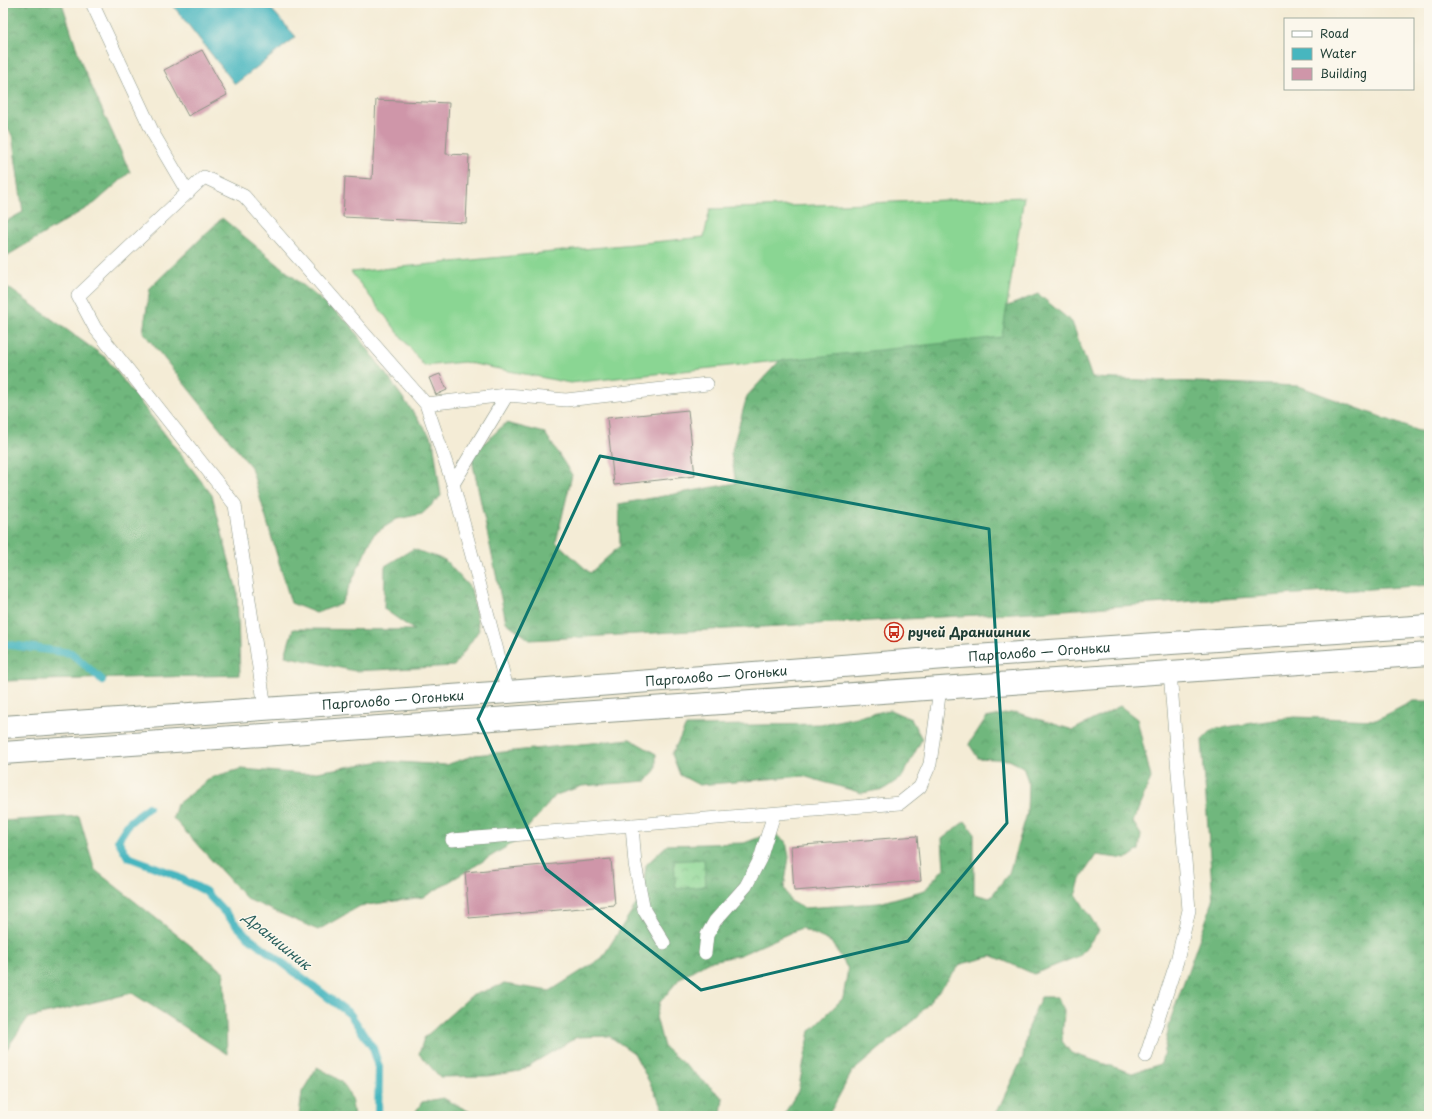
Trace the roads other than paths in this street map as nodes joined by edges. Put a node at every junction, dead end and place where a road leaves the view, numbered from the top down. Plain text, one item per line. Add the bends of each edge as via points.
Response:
1 (92, 3) edge
2 (188, 193) junction
3 (707, 384) dead end
4 (507, 395) junction
5 (426, 404) junction
6 (453, 484) junction
7 (1429, 626) edge
8 (1429, 654) edge
9 (1170, 672) junction
10 (940, 688) junction
11 (508, 692) junction
12 (265, 708) junction
13 (3, 727) edge
14 (3, 753) edge
15 (774, 814) junction
16 (632, 825) junction
17 (452, 840) dead end
18 (664, 943) dead end
19 (705, 953) dead end
20 (1146, 1056) dead end

1 - 2 lane via 154,135
2 - 5 lane via 204,177 244,196
2 - 12 lane via 78,296 95,328 235,505
3 - 4 lane via 566,400
4 - 5 lane
4 - 6 lane
5 - 6 lane
6 - 11 lane
7 - 11 main road, Парголово — Огоньки via 945,658
8 - 9 main road, Парголово — Огоньки
9 - 10 main road, Парголово — Огоньки
9 - 20 lane via 1189,910 1177,961
10 - 14 main road, Парголово — Огоньки
10 - 15 lane via 930,764 920,786 900,803
11 - 12 main road, Парголово — Огоньки
12 - 13 main road, Парголово — Огоньки
15 - 16 lane
15 - 19 lane via 760,859 746,886 715,921 708,935
16 - 17 lane
16 - 18 lane via 635,864 644,910

